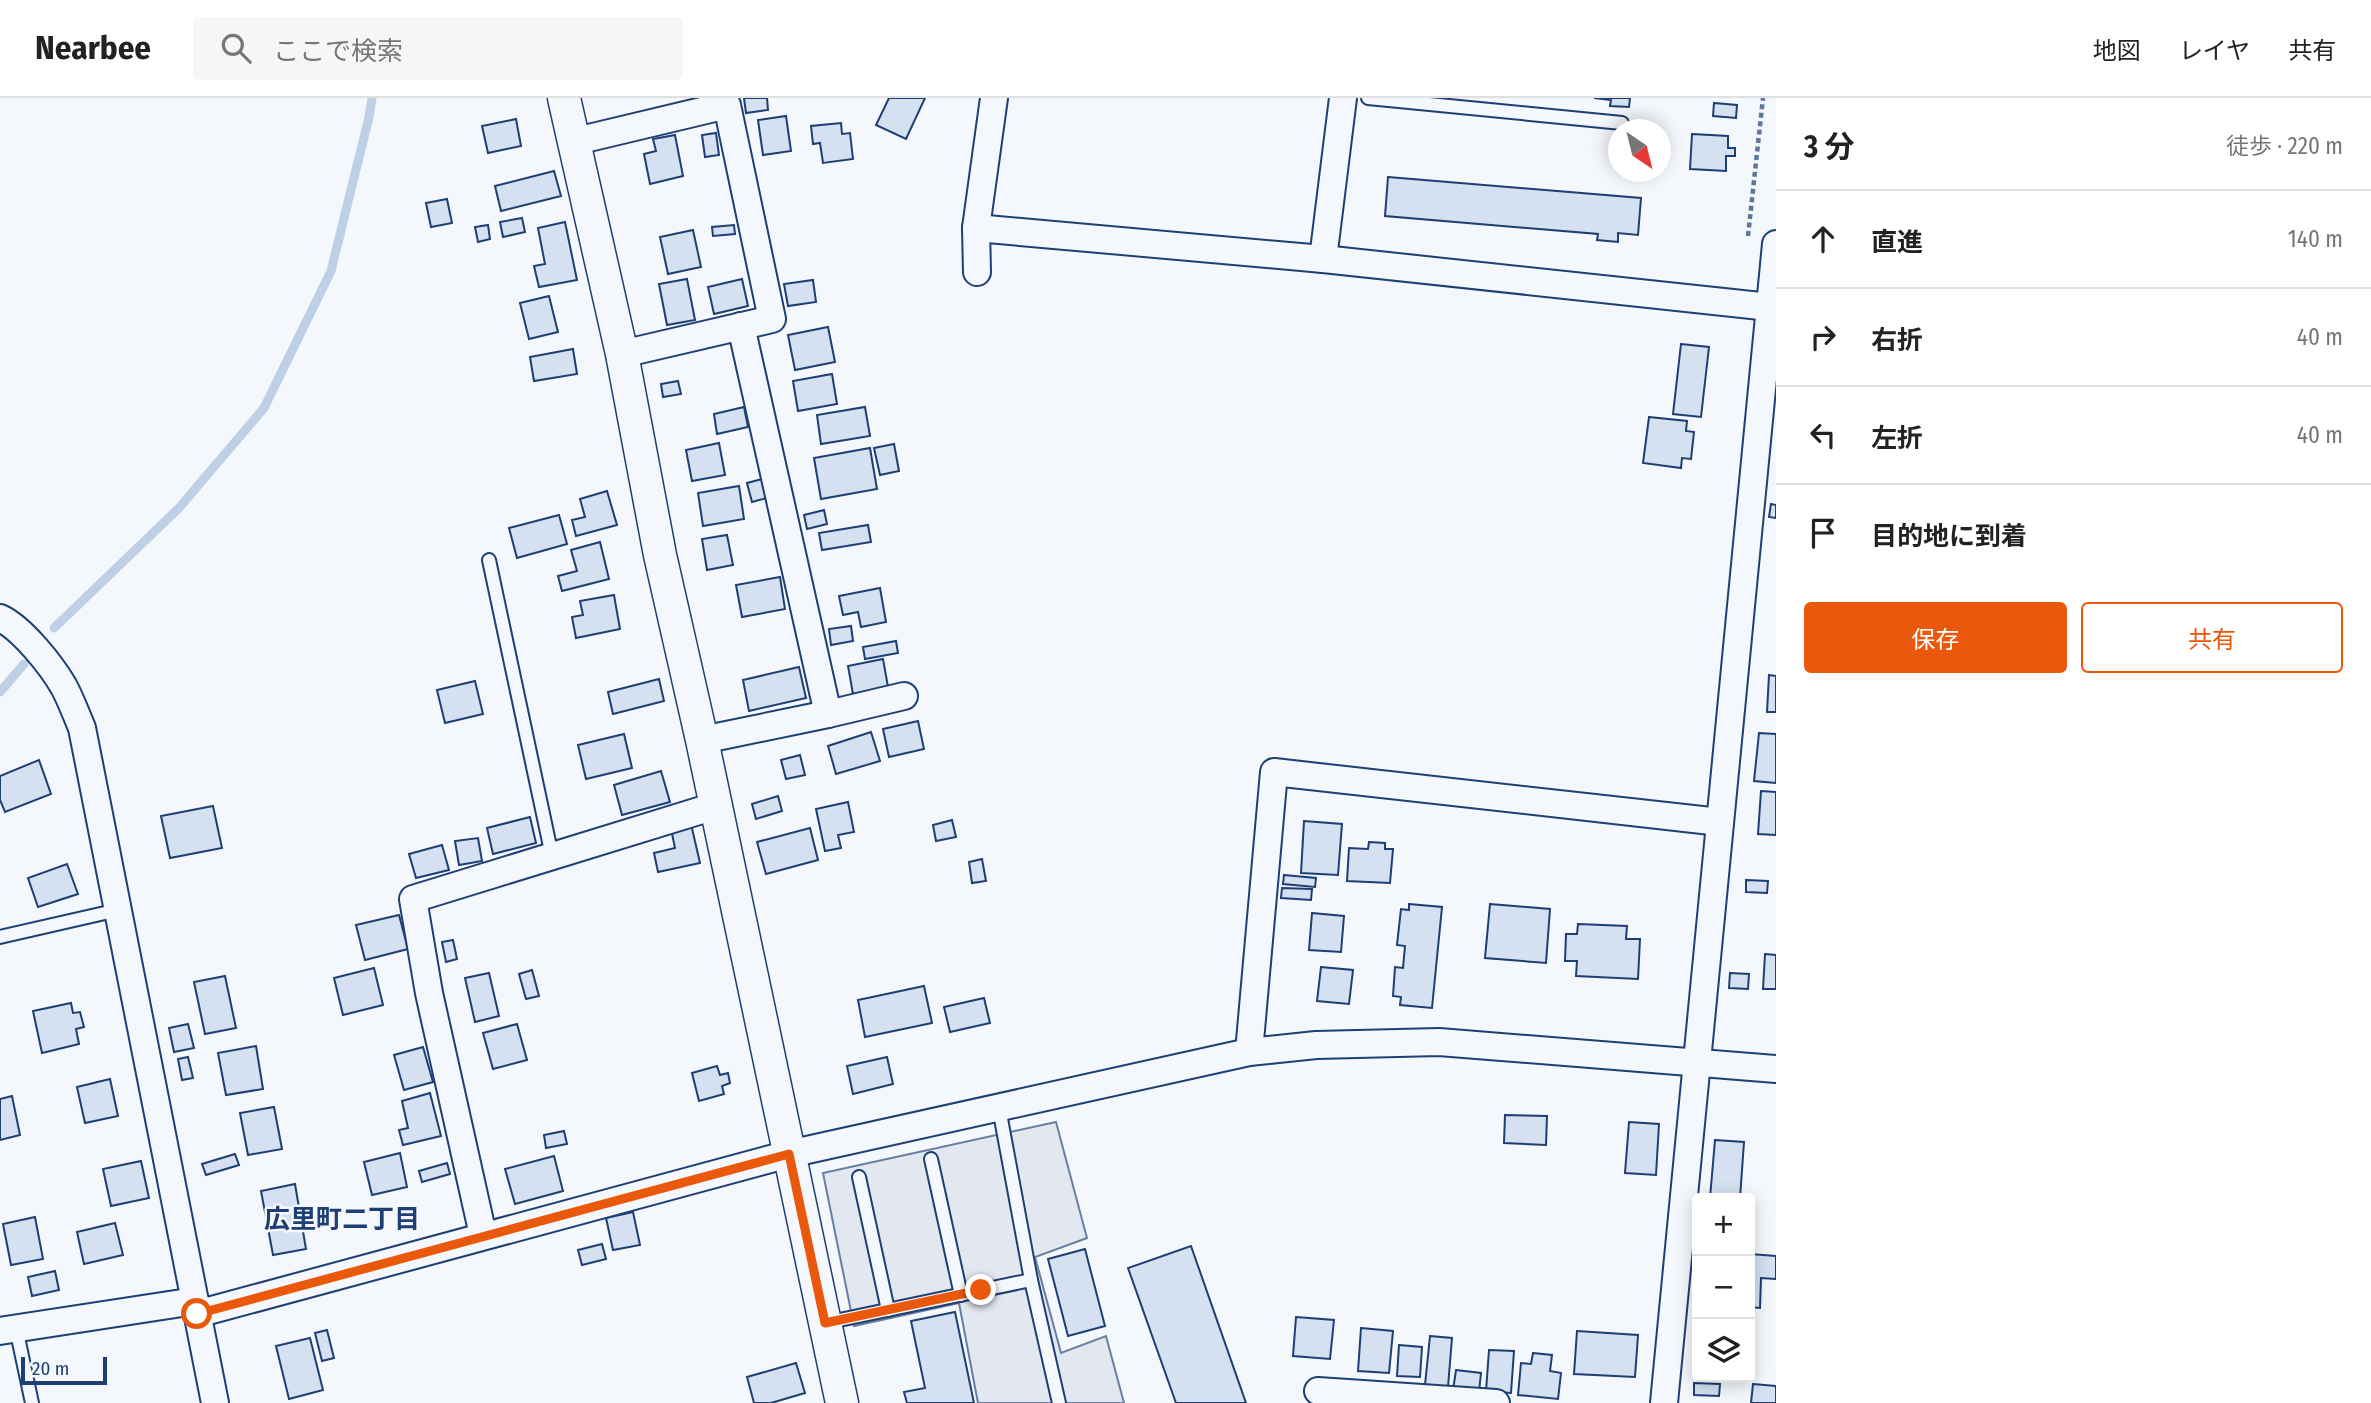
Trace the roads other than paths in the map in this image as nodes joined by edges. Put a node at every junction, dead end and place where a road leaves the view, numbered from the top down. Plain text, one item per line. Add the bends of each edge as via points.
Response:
1 (564, 98) edge
2 (994, 98) edge
3 (1343, 98) edge
4 (1368, 98) edge
5 (1608, 122) edge
6 (572, 142) junction
7 (976, 228) junction
8 (1776, 244) edge
9 (1324, 259) junction
10 (977, 272) dead end
11 (1772, 302) edge
12 (741, 326) junction
13 (622, 354) junction
14 (489, 560) dead end
15 (0, 618) edge
16 (905, 696) dead end
17 (828, 713) junction
18 (702, 740) junction
19 (715, 806) junction
20 (1720, 822) junction
21 (552, 856) junction
22 (118, 910) junction
23 (0, 937) edge
24 (1249, 1052) junction
25 (1697, 1062) junction
26 (1776, 1069) edge
27 (999, 1108) junction
28 (789, 1154) junction
29 (931, 1159) dead end
30 (859, 1177) dead end
31 (483, 1235) junction
32 (1031, 1280) junction
33 (961, 1295) junction
34 (196, 1308) junction
35 (888, 1310) junction
36 (825, 1323) junction
37 (8, 1330) edge
38 (1318, 1391) dead end
39 (32, 1403) edge
40 (215, 1403) edge
41 (842, 1403) edge
42 (1059, 1403) edge
43 (1496, 1403) edge
44 (1664, 1403) edge

1 - 6 street
2 - 7 street
3 - 9 street
4 - 5 lane
6 - 12 street via 727,105 772,319
6 - 13 street
7 - 9 street
7 - 10 street
8 - 11 street
9 - 11 street
11 - 20 street
12 - 13 street
12 - 17 street
13 - 18 street via 660,555
14 - 21 lane
15 - 22 street via 51,669 82,728
16 - 17 street
17 - 18 street
18 - 19 street
19 - 21 street
19 - 28 street
20 - 24 street via 1274,772
20 - 25 street
21 - 31 street via 413,899 429,993
22 - 23 lane
22 - 34 street
24 - 25 street via 1439,1042
24 - 27 street
25 - 26 street
25 - 44 street
27 - 28 street
27 - 32 lane
28 - 31 street
28 - 36 street
29 - 33 lane
30 - 35 lane
31 - 34 street
32 - 33 lane
32 - 42 lane
33 - 35 lane
34 - 37 street
34 - 40 street
35 - 36 lane
36 - 41 street
37 - 39 lane
38 - 43 street

